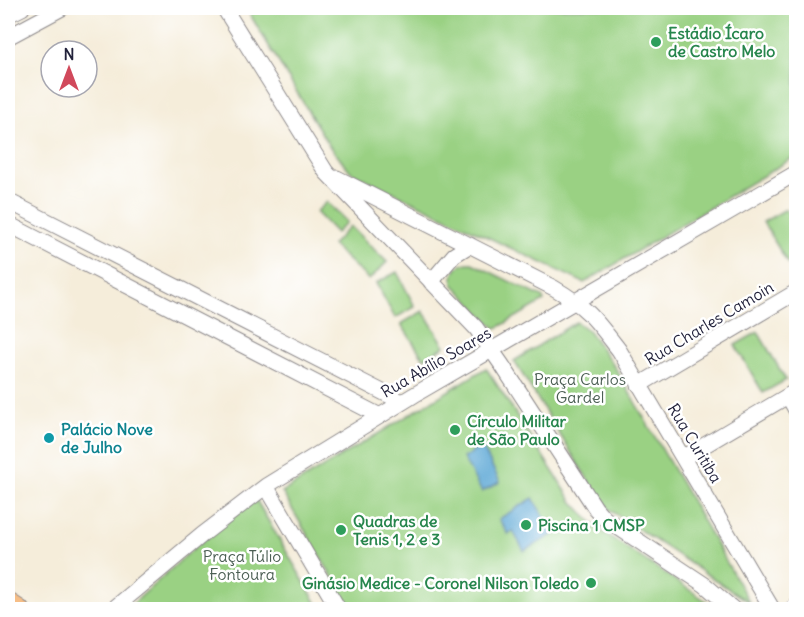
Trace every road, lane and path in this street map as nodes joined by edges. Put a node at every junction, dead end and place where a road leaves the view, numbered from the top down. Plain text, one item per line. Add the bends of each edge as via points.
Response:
1 (22, 8) edge
2 (62, 8) edge
3 (224, 8) edge
4 (8, 15) edge
5 (8, 37) edge
6 (326, 172) junction
7 (796, 173) edge
8 (8, 201) edge
9 (8, 224) edge
10 (470, 245) junction
11 (147, 272) junction
12 (431, 282) junction
13 (136, 290) junction
14 (796, 291) edge
15 (578, 301) junction
16 (492, 350) junction
17 (639, 385) junction
18 (792, 393) edge
19 (402, 402) junction
20 (796, 410) edge
21 (380, 416) junction
22 (683, 458) junction
23 (266, 486) junction
24 (8, 603) edge
25 (796, 606) edge
26 (19, 609) edge
27 (112, 609) edge
28 (339, 609) edge
29 (734, 609) edge
30 (773, 609) edge
31 (791, 609) edge

1 - 4 street
2 - 5 street
3 - 6 street
6 - 10 street, Rua Curitiba
6 - 12 street
7 - 15 street, Rua Abílio Soares
8 - 11 street
9 - 13 street
10 - 12 street via 454,255
10 - 15 street, Rua Curitiba
11 - 13 street
11 - 19 street
12 - 16 street
13 - 21 street
14 - 17 street, Rua Charles Camoin
15 - 16 street, Rua Abílio Soares
15 - 17 street, Rua Curitiba via 619,350
16 - 19 street, Rua Abílio Soares
16 - 29 street via 604,518 705,585
17 - 22 street, Rua Curitiba
18 - 20 street
18 - 22 street
19 - 21 street, Rua Abílio Soares
21 - 23 street, Rua Abílio Soares
22 - 30 street, Rua Curitiba
23 - 27 street, Rua Abílio Soares
23 - 28 street
24 - 26 main road
25 - 31 street

